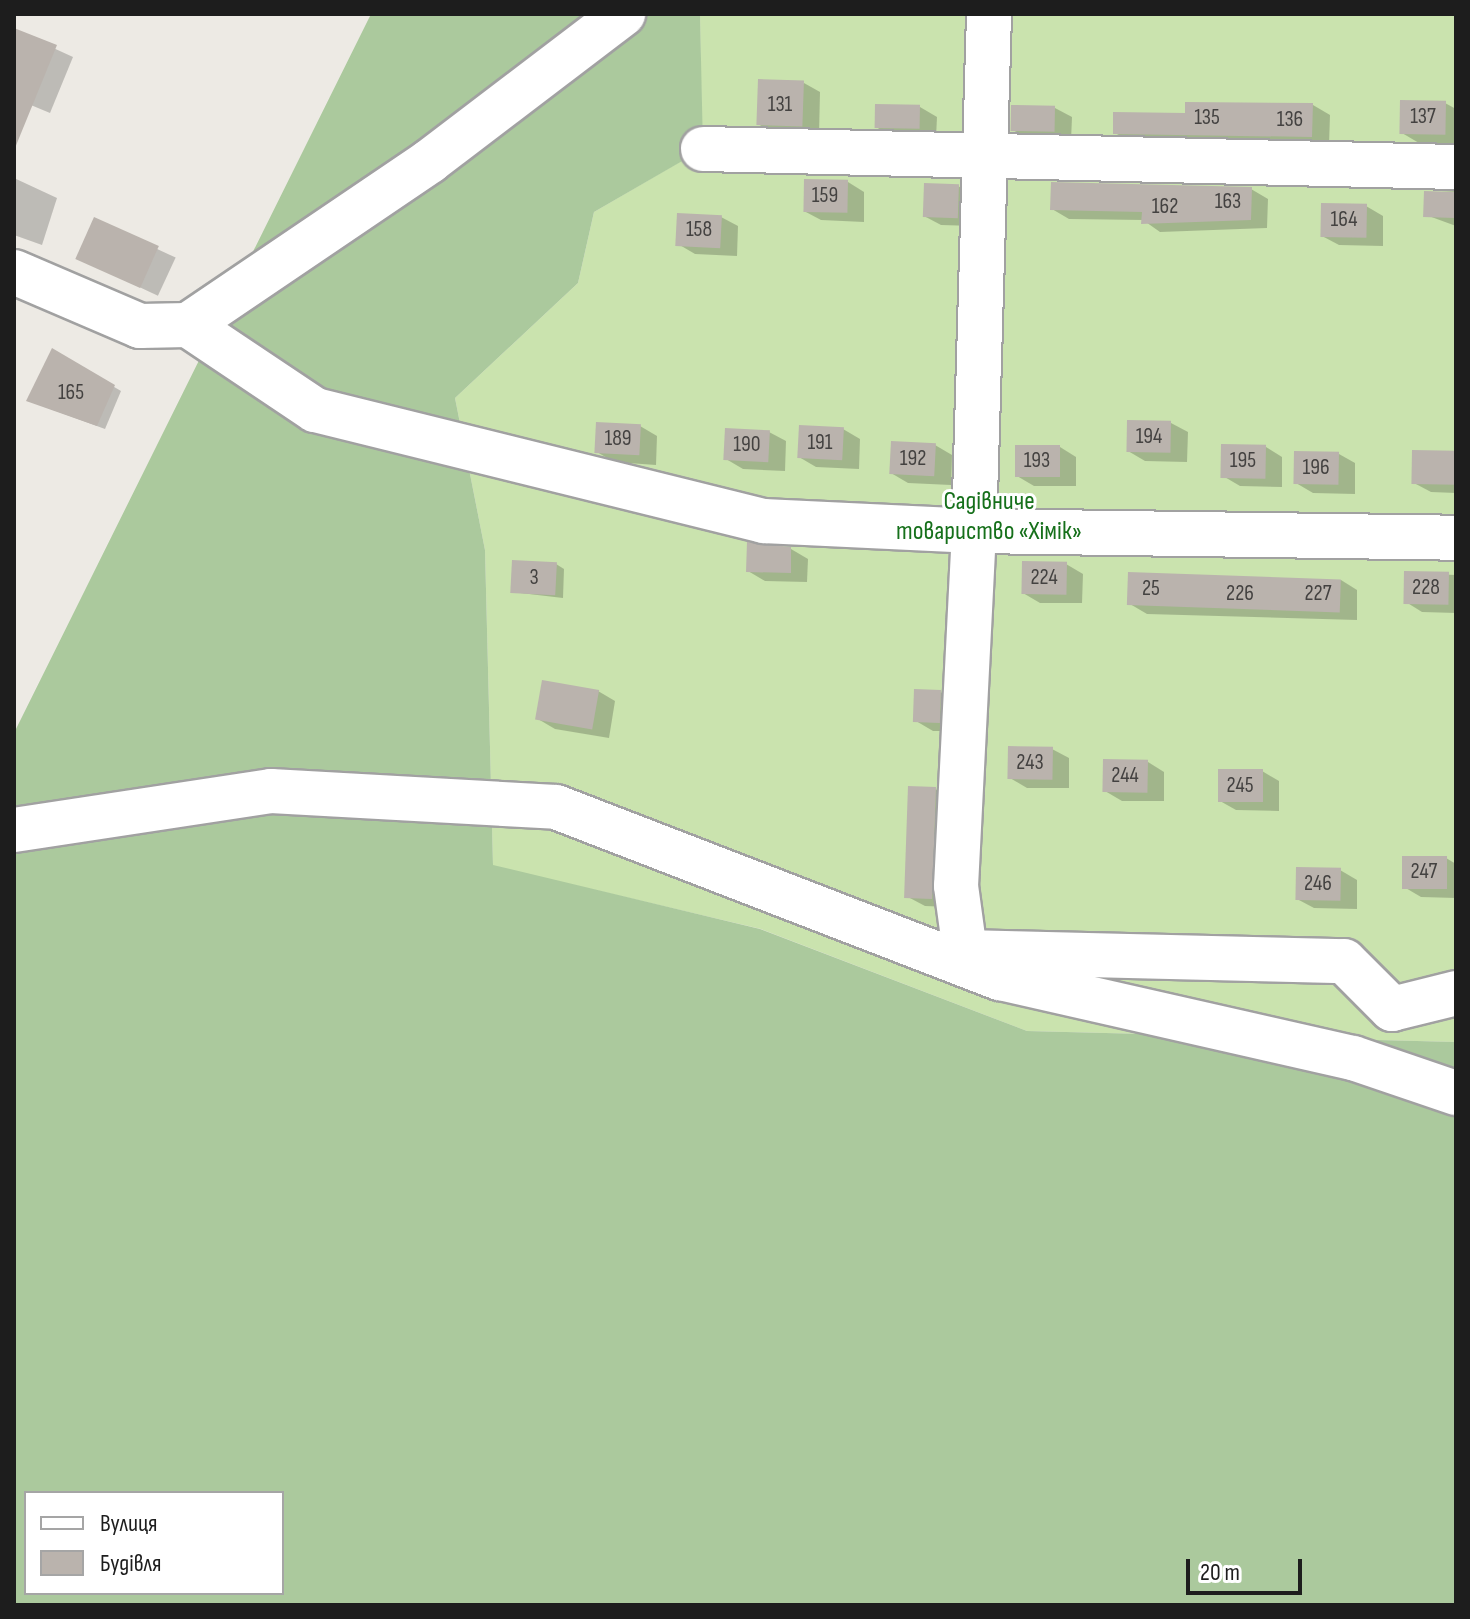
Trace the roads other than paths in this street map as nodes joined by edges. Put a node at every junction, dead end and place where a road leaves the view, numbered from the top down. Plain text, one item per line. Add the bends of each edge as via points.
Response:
1 (623, 14) edge
2 (989, 14) edge
3 (703, 149) dead end
4 (983, 158) junction
5 (1456, 167) edge
6 (14, 272) edge
7 (188, 325) junction
8 (974, 531) junction
9 (1456, 538) edge
10 (14, 830) edge
11 (1456, 993) edge
12 (1456, 1093) edge

1 - 7 street via 430,161
2 - 4 street
3 - 4 street
4 - 5 street
4 - 8 street
6 - 7 street via 140,326
7 - 8 street via 315,410 764,521
8 - 9 street
8 - 11 street via 956,886 965,952 1344,961 1392,1009
10 - 12 street via 271,791 556,807 1000,978 1353,1058

